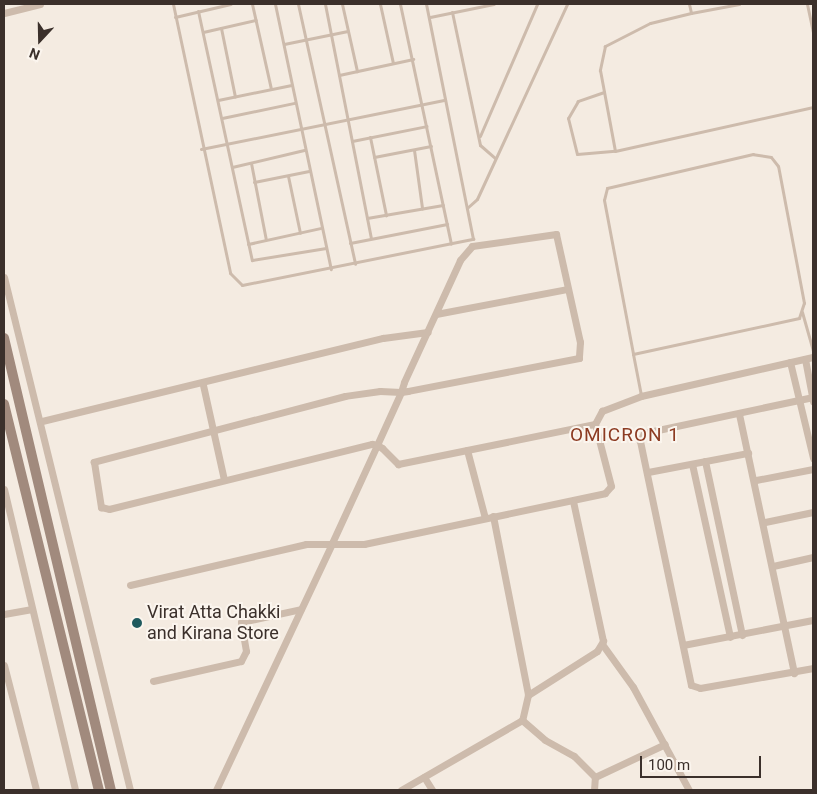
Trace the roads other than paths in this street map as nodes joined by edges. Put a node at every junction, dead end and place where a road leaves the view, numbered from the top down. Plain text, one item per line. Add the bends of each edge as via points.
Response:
1 (40, 4) edge
2 (173, 4) edge
3 (231, 4) edge
4 (252, 4) edge
5 (275, 4) edge
6 (298, 4) edge
7 (324, 4) edge
8 (342, 4) edge
9 (380, 4) edge
10 (400, 4) edge
11 (426, 4) edge
12 (494, 4) edge
13 (537, 4) edge
14 (567, 4) edge
15 (689, 4) edge
16 (739, 4) edge
17 (807, 4) edge
18 (198, 11) junction
19 (452, 12) junction
20 (4, 13) edge
21 (691, 13) junction
22 (175, 17) junction
23 (430, 17) junction
24 (256, 20) junction
25 (221, 28) junction
26 (348, 31) junction
27 (203, 32) junction
28 (813, 32) edge
29 (330, 34) junction
30 (306, 39) junction
31 (284, 44) junction
32 (413, 59) junction
33 (393, 63) junction
34 (357, 71) junction
35 (339, 75) junction
36 (291, 85) junction
37 (271, 89) junction
38 (604, 92) junction
39 (235, 97) junction
40 (218, 100) junction
41 (445, 100) junction
42 (294, 103) junction
43 (423, 104) junction
44 (813, 107) edge
45 (222, 118) junction
46 (348, 119) junction
47 (324, 124) junction
48 (428, 126) junction
49 (299, 129) junction
50 (370, 137) junction
51 (479, 138) junction
52 (352, 141) junction
53 (227, 144) junction
54 (431, 146) junction
55 (201, 149) junction
56 (304, 150) junction
57 (414, 150) junction
58 (615, 151) junction
59 (374, 156) junction
60 (495, 158) junction
61 (252, 163) junction
62 (232, 167) junction
63 (308, 171) junction
64 (288, 176) junction
65 (254, 182) junction
66 (443, 204) junction
67 (422, 208) junction
68 (467, 208) junction
69 (386, 215) junction
70 (367, 218) junction
71 (447, 224) junction
72 (321, 228) junction
73 (300, 233) junction
74 (371, 238) junction
75 (266, 240) junction
76 (350, 243) junction
77 (248, 244) junction
78 (451, 244) junction
79 (326, 248) junction
80 (355, 264) junction
81 (331, 269) junction
82 (4, 276) edge
83 (567, 290) junction
84 (802, 312) junction
85 (436, 314) junction
86 (428, 332) junction
87 (4, 338) edge
88 (813, 351) edge
89 (633, 354) junction
90 (809, 358) edge
91 (790, 362) junction
92 (204, 384) junction
93 (400, 392) junction
94 (642, 396) junction
95 (813, 399) edge
96 (798, 401) junction
97 (4, 404) edge
98 (739, 414) junction
99 (42, 422) junction
100 (594, 424) junction
101 (214, 430) junction
102 (376, 445) junction
103 (467, 450) junction
104 (748, 452) junction
105 (813, 458) edge
106 (705, 461) junction
107 (692, 464) junction
108 (813, 469) edge
109 (648, 472) junction
110 (224, 480) junction
111 (756, 480) junction
112 (4, 489) edge
113 (573, 501) junction
114 (813, 512) edge
115 (493, 516) junction
116 (484, 518) junction
117 (765, 522) junction
118 (332, 544) junction
119 (813, 557) edge
120 (773, 566) junction
121 (130, 585) dead end
122 (31, 609) junction
123 (302, 609) junction
124 (4, 614) edge
125 (813, 620) edge
126 (784, 626) junction
127 (742, 635) junction
128 (730, 637) junction
129 (602, 644) junction
130 (684, 646) junction
131 (4, 665) edge
132 (813, 668) edge
133 (794, 672) junction
134 (153, 681) dead end
135 (528, 695) junction
136 (522, 720) junction
137 (665, 744) junction
138 (595, 777) junction
139 (424, 778) junction
140 (36, 790) edge
141 (75, 790) edge
142 (99, 790) edge
143 (111, 790) edge
144 (130, 790) edge
145 (216, 790) edge
146 (401, 790) edge
147 (432, 790) edge
148 (594, 790) edge
149 (689, 790) edge

1 - 20 street
2 - 22 lane
3 - 18 lane
4 - 24 lane
5 - 31 lane
6 - 30 lane
7 - 29 lane
8 - 26 lane
9 - 33 lane
10 - 32 lane
11 - 23 lane
12 - 19 lane
13 - 51 lane
14 - 60 lane
15 - 21 lane
16 - 21 lane
17 - 28 lane
18 - 22 lane
18 - 27 lane
19 - 23 lane
19 - 51 lane
21 - 38 lane via 656,21 636,34 609,42 600,62
22 - 55 lane
23 - 41 lane
24 - 25 lane
24 - 37 lane
25 - 27 lane
25 - 39 lane
26 - 29 lane
26 - 34 lane
27 - 40 lane
29 - 30 lane
29 - 35 lane
30 - 31 lane
30 - 47 lane
31 - 36 lane
32 - 33 lane
32 - 43 lane
33 - 34 lane
34 - 35 lane
35 - 46 lane
36 - 37 lane
36 - 42 lane
37 - 39 lane
38 - 58 lane
38 - 58 lane via 578,101 568,118 576,154
39 - 40 lane
40 - 45 lane
41 - 43 lane
41 - 68 lane
42 - 45 lane
42 - 49 lane
43 - 46 lane
43 - 48 lane
44 - 58 lane
45 - 53 lane
46 - 47 lane
46 - 52 lane
47 - 49 lane
47 - 76 lane
48 - 50 lane
48 - 54 lane
49 - 53 lane
49 - 56 lane
50 - 52 lane
50 - 59 lane
51 - 60 lane via 481,149
52 - 70 lane
53 - 55 lane
53 - 62 lane
54 - 57 lane
54 - 66 lane
55 - 81 lane via 236,283
56 - 61 lane
56 - 63 lane
57 - 59 lane
57 - 67 lane
59 - 69 lane
60 - 68 lane via 474,203
61 - 62 lane
61 - 65 lane
62 - 77 lane
63 - 64 lane
63 - 72 lane
64 - 65 lane
64 - 73 lane
65 - 75 lane
66 - 67 lane
66 - 71 lane
67 - 69 lane
68 - 78 lane via 474,237
69 - 70 lane
70 - 74 lane
71 - 74 lane
71 - 78 lane
72 - 73 lane
72 - 79 lane
73 - 75 lane
74 - 76 lane
75 - 77 lane
76 - 80 lane
77 - 79 lane via 254,262
78 - 80 lane
79 - 81 lane
80 - 81 lane
82 - 99 street
83 - 85 street
83 - 85 street via 556,234 472,246 460,260
83 - 93 street via 582,352 579,358
84 - 88 lane
84 - 89 lane via 790,321
84 - 89 lane via 804,303 778,166 771,157 753,154 613,184 604,200
85 - 86 street
86 - 92 street via 365,342
86 - 93 street
87 - 143 street
89 - 94 lane
90 - 91 street
90 - 95 street
91 - 94 street
91 - 96 street
92 - 99 street
92 - 101 street
93 - 101 street via 345,396
93 - 102 street
94 - 100 street via 602,411
95 - 96 street
96 - 98 street
96 - 105 street
97 - 142 street
98 - 104 street
98 - 109 street via 644,433 640,441
99 - 144 street
100 - 103 street
100 - 113 street via 610,488
101 - 110 street
101 - 110 street via 102,458 94,462 92,470 104,508
102 - 103 street via 398,464
102 - 110 street
102 - 118 street
103 - 116 street
104 - 106 street
104 - 111 street
106 - 107 street
106 - 127 street
107 - 109 street
107 - 128 street
108 - 111 street
109 - 130 street
111 - 117 street
112 - 122 street
113 - 115 street
113 - 129 street
114 - 117 street
115 - 116 street
115 - 135 street
116 - 118 street via 364,544
117 - 120 street
118 - 121 street via 306,544
118 - 123 street
119 - 120 street
120 - 126 street
122 - 124 street
122 - 141 street
123 - 134 street via 241,622 246,651 242,661
123 - 145 street
125 - 126 street
126 - 127 street
126 - 133 street
127 - 128 street
128 - 130 street
129 - 135 street
129 - 137 street via 629,680
130 - 133 street via 689,679 695,687
131 - 140 street
132 - 133 street
135 - 136 street
136 - 138 street via 545,740 574,756
136 - 139 street
137 - 138 street
137 - 149 street
138 - 148 street
139 - 146 street
139 - 147 street

